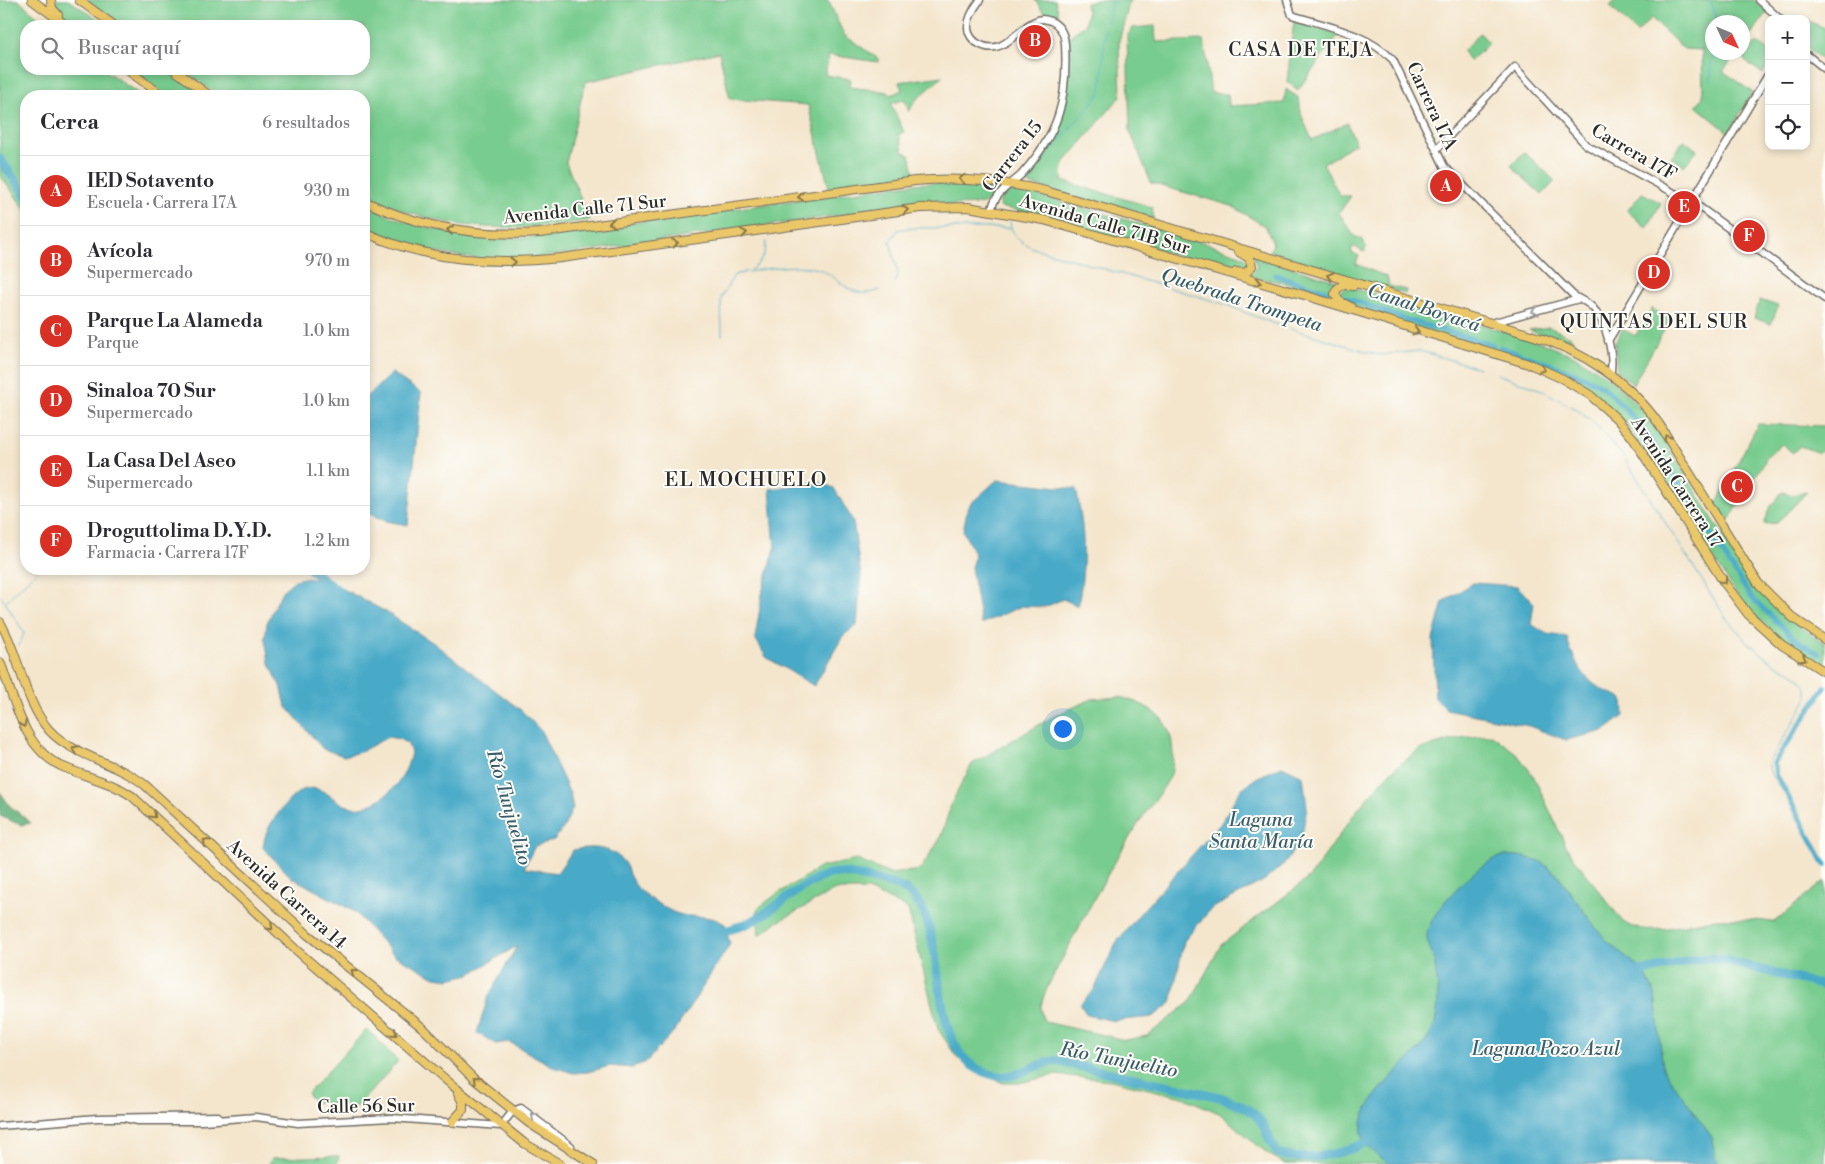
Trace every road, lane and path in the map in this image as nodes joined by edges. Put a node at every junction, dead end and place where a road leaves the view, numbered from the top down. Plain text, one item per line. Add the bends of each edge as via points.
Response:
1 (32, 0) edge
2 (51, 0) edge
3 (75, 0) edge
4 (79, 0) edge
5 (980, 0) edge
6 (1287, 0) edge
7 (1759, 0) edge
8 (90, 8) junction
9 (1776, 15) edge
10 (60, 20) edge
11 (63, 20) edge
12 (107, 20) edge
13 (1810, 57) edge
14 (1825, 69) edge
15 (134, 75) edge
16 (181, 75) edge
17 (1765, 80) edge
18 (155, 90) edge
19 (202, 90) edge
20 (1436, 150) junction
21 (1011, 184) junction
22 (1692, 201) junction
23 (370, 204) edge
24 (992, 209) junction
25 (695, 212) joint
26 (370, 235) edge
27 (1217, 242) junction
28 (1204, 267) junction
29 (1377, 290) junction
30 (1579, 299) junction
31 (1825, 299) edge
32 (1370, 316) junction
33 (1490, 323) junction
34 (1608, 341) junction
35 (1496, 354) joint
36 (1610, 375) junction
37 (0, 622) edge
38 (1825, 640) edge
39 (0, 662) edge
40 (1825, 672) edge
41 (452, 1086) junction
42 (514, 1111) junction
43 (452, 1122) junction
44 (0, 1126) edge
45 (501, 1126) junction
46 (560, 1164) edge
47 (593, 1164) edge

1 - 10 main road
2 - 11 main road via 53,10
3 - 8 main road
4 - 8 main road
5 - 21 street, Carrera 15 via 968,28 974,40 984,46 996,47 1010,40 1038,19 1058,25 1064,33 1064,86 1059,118 1042,149
6 - 20 street, Carrera 17A via 1292,15 1355,36 1389,56
7 - 9 street
8 - 12 main road
13 - 14 street
15 - 18 main road
16 - 19 main road
17 - 22 street
20 - 22 street, Carrera 17F via 1515,67 1590,148
20 - 30 street, Carrera 17A via 1448,171
21 - 24 street, Carrera 15 via 996,198
21 -> 25 main road, Avenida Calle 71B Sur via 952,179 922,181
21 - 27 main road, Avenida Calle 71B Sur via 1046,191
22 - 31 street, Carrera 17F
22 - 34 street
25 -> 23 main road, Avenida Calle 71 Sur via 540,233 497,235 437,228
26 -> 24 main road, Avenida Calle 71B Sur via 429,254 476,261 513,262 920,208 959,206
24 - 28 main road, Avenida Calle 71B Sur via 1044,220
27 - 28 main road via 1247,256 1252,261 1252,268 1242,273
29 -> 27 main road, Avenida Calle 71B Sur
28 -> 32 main road, Avenida Calle 71B Sur
29 - 32 main road via 1346,285 1336,291 1341,302
29 - 33 main road, Avenida Calle 71B Sur
30 -> 33 street
30 - 34 street, Carrera 17A via 1591,305 1596,312
32 -> 35 main road, Avenida Calle 71B Sur
33 - 36 main road, Avenida Carrera 17 via 1558,344
34 - 36 street, Carrera 17A via 1612,357
35 -> 40 main road, Avenida Carrera 17 via 1563,379 1590,394 1617,419 1640,448 1737,600 1756,623 1782,645
38 -> 36 main road, Avenida Carrera 17 via 1772,599 1752,575 1656,419
42 -> 37 main road, Avenida Carrera 14 via 464,1070 418,1024 293,922 145,785 124,771 68,745 49,730 37,712
39 -> 41 main road, Avenida Carrera 14 via 24,727 42,752 61,765 132,796 288,942
41 - 43 main road via 463,1107
41 - 45 main road, Avenida Carrera 14
42 - 45 street
47 -> 42 main road, Avenida Carrera 14
43 - 44 street, Calle 56 Sur via 391,1118 298,1123 256,1117 90,1118
43 - 45 street, Calle 56 Sur
45 - 46 main road, Avenida Carrera 14

